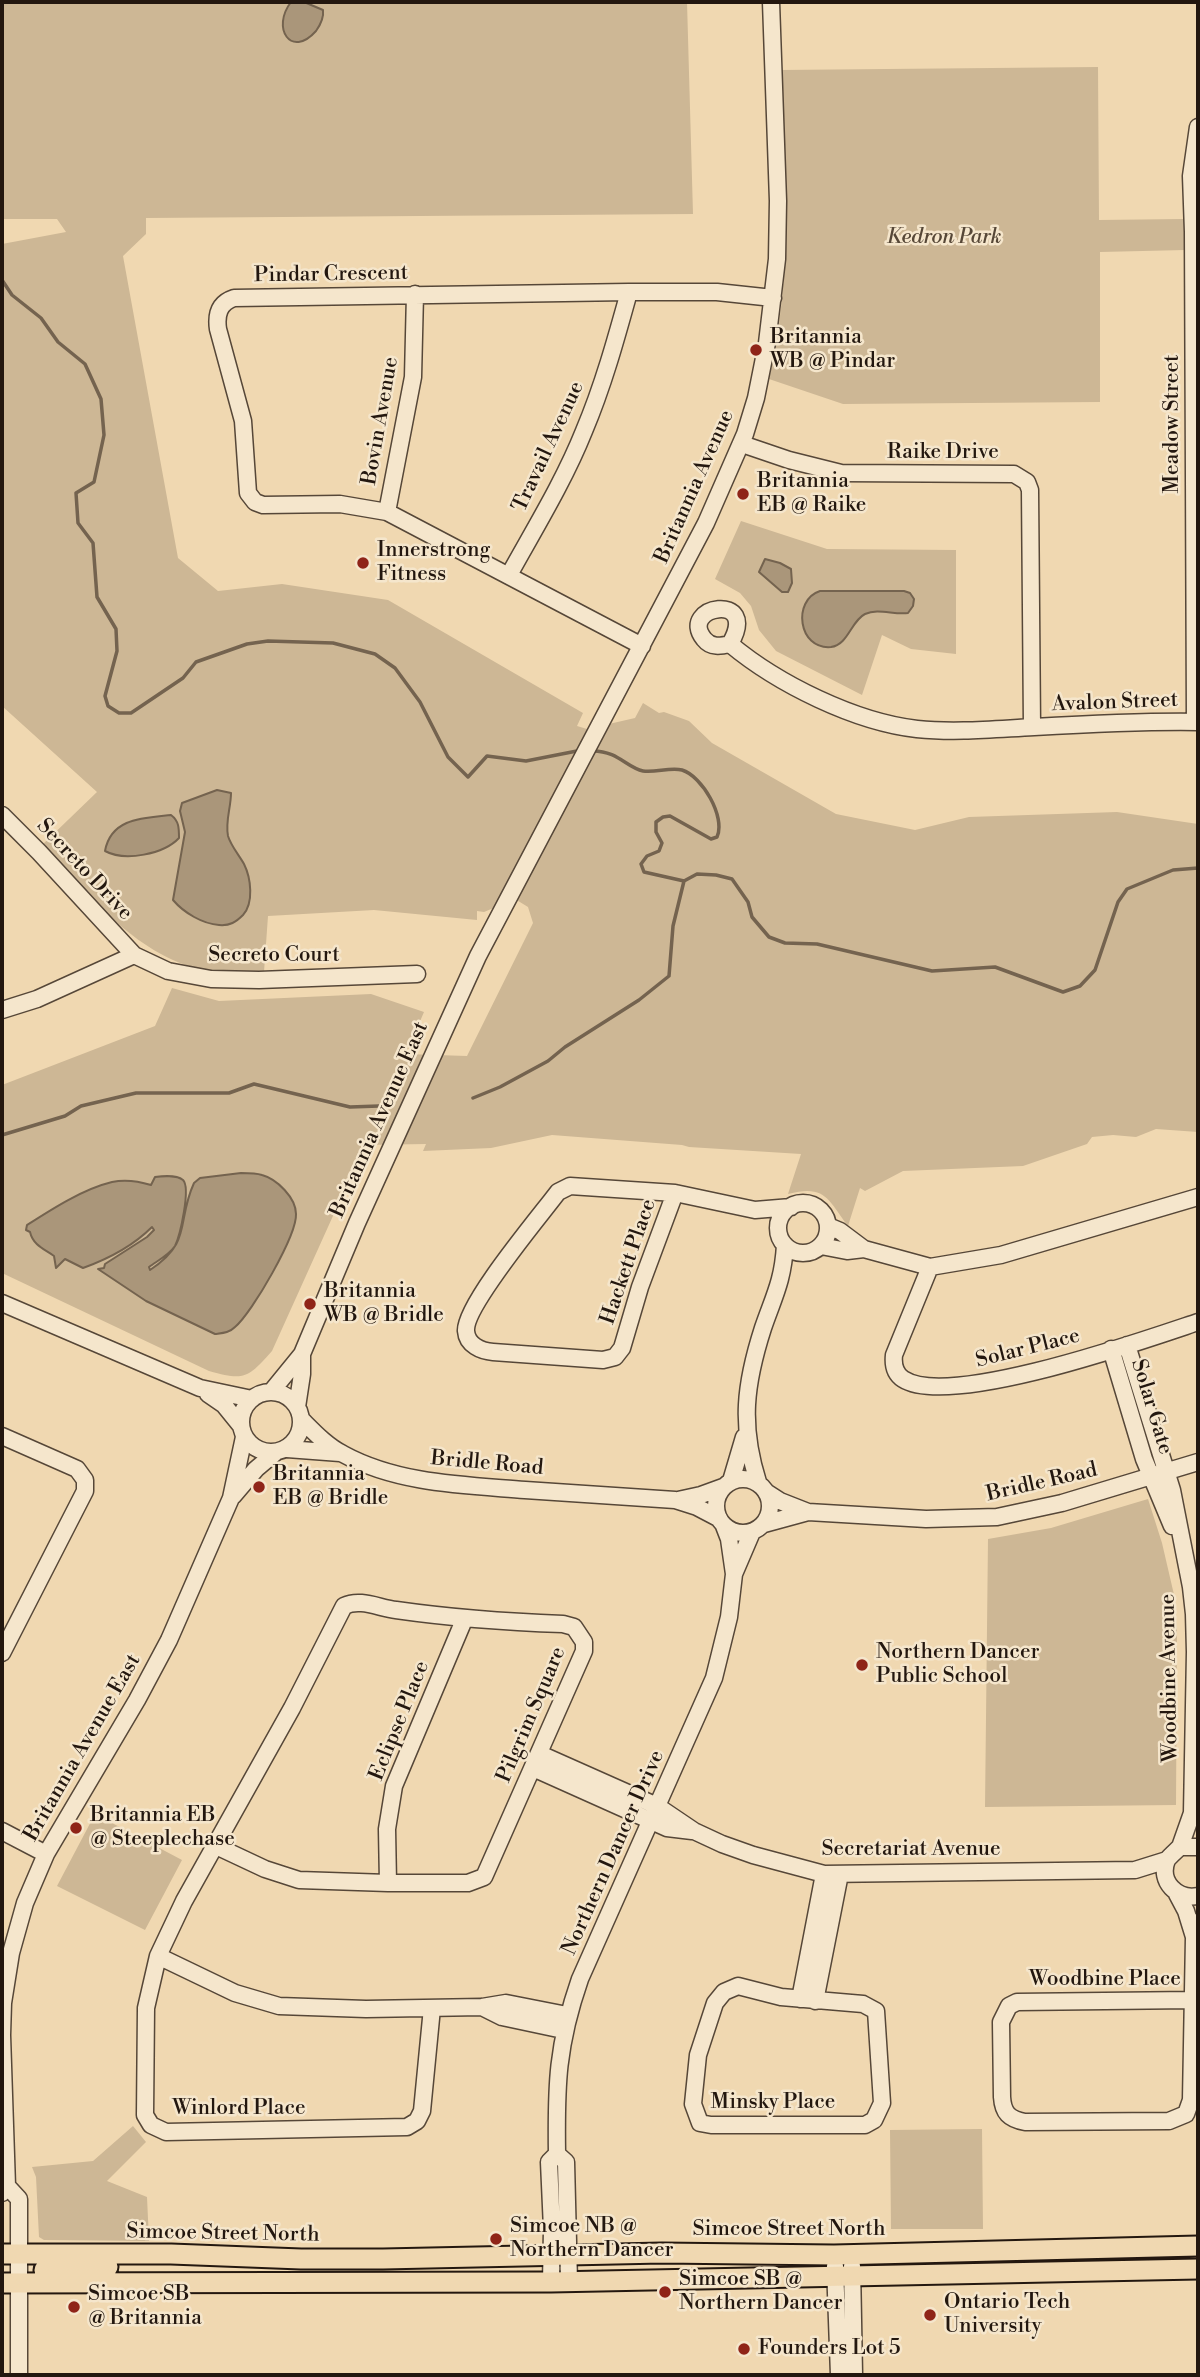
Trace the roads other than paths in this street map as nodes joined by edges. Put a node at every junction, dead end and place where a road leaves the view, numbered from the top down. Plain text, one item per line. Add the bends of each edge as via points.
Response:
1 (771, 2) edge
2 (1198, 127) edge
3 (1196, 232) edge
4 (629, 292) junction
5 (415, 294) junction
6 (774, 298) junction
7 (742, 444) junction
8 (387, 512) junction
9 (509, 575) junction
10 (730, 644) dead end
11 (642, 646) junction
12 (1196, 722) edge
13 (1032, 727) junction
14 (2, 815) edge
15 (504, 906) joint
16 (134, 955) junction
17 (417, 974) dead end
18 (2, 1010) edge
19 (675, 1193) junction
20 (1198, 1197) edge
21 (791, 1207) junction
22 (755, 1210) junction
23 (828, 1226) junction
24 (782, 1241) junction
25 (864, 1248) junction
26 (816, 1249) junction
27 (930, 1267) junction
28 (781, 1279) junction
29 (2, 1303) edge
30 (1198, 1322) edge
31 (1119, 1347) junction
32 (302, 1354) junction
33 (200, 1388) junction
34 (271, 1392) junction
35 (252, 1399) junction
36 (300, 1413) junction
37 (243, 1431) junction
38 (746, 1431) junction
39 (2, 1436) edge
40 (281, 1451) junction
41 (341, 1454) junction
42 (1198, 1462) edge
43 (1158, 1475) junction
44 (727, 1484) junction
45 (762, 1487) junction
46 (231, 1499) junction
47 (675, 1500) junction
48 (808, 1512) junction
49 (721, 1522) junction
50 (758, 1528) junction
51 (734, 1574) junction
52 (464, 1619) junction
53 (2, 1653) edge
54 (1197, 1660) edge
55 (536, 1761) junction
56 (654, 1813) junction
57 (1195, 1818) edge
58 (2, 1830) edge
59 (216, 1846) junction
60 (1180, 1847) junction
61 (1198, 1847) edge
62 (46, 1854) junction
63 (1167, 1860) junction
64 (1135, 1870) junction
65 (832, 1874) junction
66 (1166, 1880) junction
67 (388, 1883) junction
68 (1177, 1894) junction
69 (1198, 1896) edge
70 (1196, 1930) edge
71 (158, 1956) junction
72 (808, 2000) junction
73 (1192, 2000) junction
74 (432, 2008) junction
75 (565, 2022) junction
76 (5, 2189) edge
77 (1198, 2246) edge
78 (171, 2254) junction
79 (11, 2255) edge
80 (843, 2255) junction
81 (2, 2263) edge
82 (558, 2268) junction
83 (1198, 2269) edge
84 (844, 2275) junction
85 (11, 2281) edge
86 (19, 2375) edge
87 (839, 2375) edge
88 (854, 2375) edge

1 - 6 street, Britannia Avenue via 778,225
2 - 3 street, Meadow Street via 1191,176
3 - 12 street, Meadow Street
4 - 5 street, Pindar Crescent
4 - 6 street, Pindar Crescent via 717,292
4 - 9 street, Travail Avenue via 584,431
5 - 8 street, Bovin Avenue via 413,377
5 - 8 street, Pindar Crescent via 234,298 223,305 217,320 243,421 251,498 262,505 340,504
6 - 7 street, Britannia Avenue via 758,388
7 - 11 street, Britannia Avenue
7 - 13 street, Raike Drive via 841,473 1022,477 1030,490
8 - 9 street, Pindar Crescent
9 - 11 street, Pindar Crescent
10 - 13 street, Avalon Street via 808,692 892,725 944,731
11 - 15 street, Britannia Avenue
12 - 13 street, Avalon Street
14 - 16 street, Secreto Drive
15 - 32 street, Britannia Avenue East via 460,993
16 - 17 street, Secreto Court via 168,971 211,979
16 - 18 street
19 - 19 street, Hackett Place via 578,1185 561,1190 483,1292 467,1321 469,1339 483,1351 603,1360 615,1357
19 - 22 street, Hackett Place
20 - 27 street via 1001,1255
21 - 22 street, Hackett Place
21 - 23 street via 814,1206
21 - 24 street via 781,1218
22 - 24 street
23 - 25 street
23 - 26 street via 827,1237
24 - 26 street via 799,1253
24 - 28 street
25 - 26 street
25 - 27 street
26 - 28 street
27 - 31 street, Solar Place via 894,1355 902,1379 940,1385 981,1384
28 - 38 street via 752,1371
29 - 33 street
30 - 31 street, Solar Place
31 - 43 street, Solar Gate
32 - 34 street, Britannia Avenue East
32 - 36 street, Britannia Avenue East
33 - 35 street
33 - 37 street via 224,1405
34 - 35 street
34 - 36 street via 285,1395
35 - 37 street via 243,1411
36 - 40 street via 298,1437
36 - 41 street, Bridle Road via 313,1432
37 - 40 street via 254,1448
37 - 46 street, Britannia Avenue East
38 - 44 street
38 - 45 street
39 - 53 street via 78,1469 85,1480 85,1491
40 - 41 street, Bridle Road
40 - 46 street, Britannia Avenue East via 256,1469
41 - 47 street, Bridle Road via 380,1470 434,1481
42 - 43 street, Bridle Road
43 - 48 street, Bridle Road via 997,1517 926,1519
43 - 54 street, Woodbine Avenue via 1172,1490 1191,1587
44 - 45 street via 747,1478
44 - 47 street, Bridle Road
44 - 49 street via 716,1503
45 - 48 street, Bridle Road via 780,1501
45 - 50 street via 770,1507
46 - 62 street, Britannia Avenue East via 169,1640
47 - 49 street, Bridle Road
48 - 50 street, Bridle Road
49 - 50 street via 740,1533
49 - 51 street, Northern Dancer Drive via 729,1539
50 - 51 street, Northern Dancer Drive
51 - 56 street, Northern Dancer Drive via 714,1678
52 - 55 street, Pilgrim Square via 563,1624 580,1632 584,1651
52 - 59 street, Pilgrim Square via 352,1602 344,1606
52 - 67 street, Eclipse Place via 394,1786 387,1829
54 - 57 street, Woodbine Avenue
55 - 56 street, Secretariat Avenue
55 - 67 street, Pilgrim Square via 484,1877 468,1883
56 - 65 street, Secretariat Avenue via 754,1855
56 - 75 street, Northern Dancer Drive
57 - 60 street, Woodbine Avenue
58 - 62 street
59 - 67 street, Pilgrim Square via 299,1880
59 - 71 street, Winlord Place
60 - 61 street
60 - 63 street
62 - 76 street, Britannia Avenue East via 11,1953 3,2003
63 - 64 street, Secretariat Avenue
63 - 66 street
64 - 65 street, Secretariat Avenue
64 - 66 street, Secretariat Avenue
65 - 72 street
66 - 68 street, Woodbine Place
68 - 69 street
68 - 70 street, Woodbine Place
70 - 73 street, Woodbine Place
71 - 74 street via 235,1993 279,2006
71 - 74 street, Winlord Place via 146,2008 144,2108 151,2125 166,2132 407,2127 422,2111
72 - 72 street, Minsky Place via 738,1986 724,1992 715,2003 698,2055 693,2104 699,2123 865,2125 874,2120 882,2103 876,2011 863,2004
73 - 73 street, Woodbine Place via 1017,2002 1009,2006 1001,2022 1002,2097 1007,2115 1025,2122 1169,2121 1186,2113 1191,2100
74 - 75 street via 506,2003
75 - 82 street, Northern Dancer Drive via 556,2083 557,2154 549,2162
76 - 79 street via 19,2199
77 - 80 main road, Simcoe Street North
78 - 79 main road, Simcoe Street North
78 - 82 main road, Simcoe Street North
78 - 85 main road via 107,2267 42,2270
79 - 81 main road
79 - 85 street
80 - 82 main road, Simcoe Street North via 662,2253
80 - 84 street
82 - 84 main road, Simcoe Street North
82 - 85 main road via 473,2267 437,2283
83 - 84 main road, Simcoe Street North
84 - 87 street
84 - 88 street
85 - 86 street

